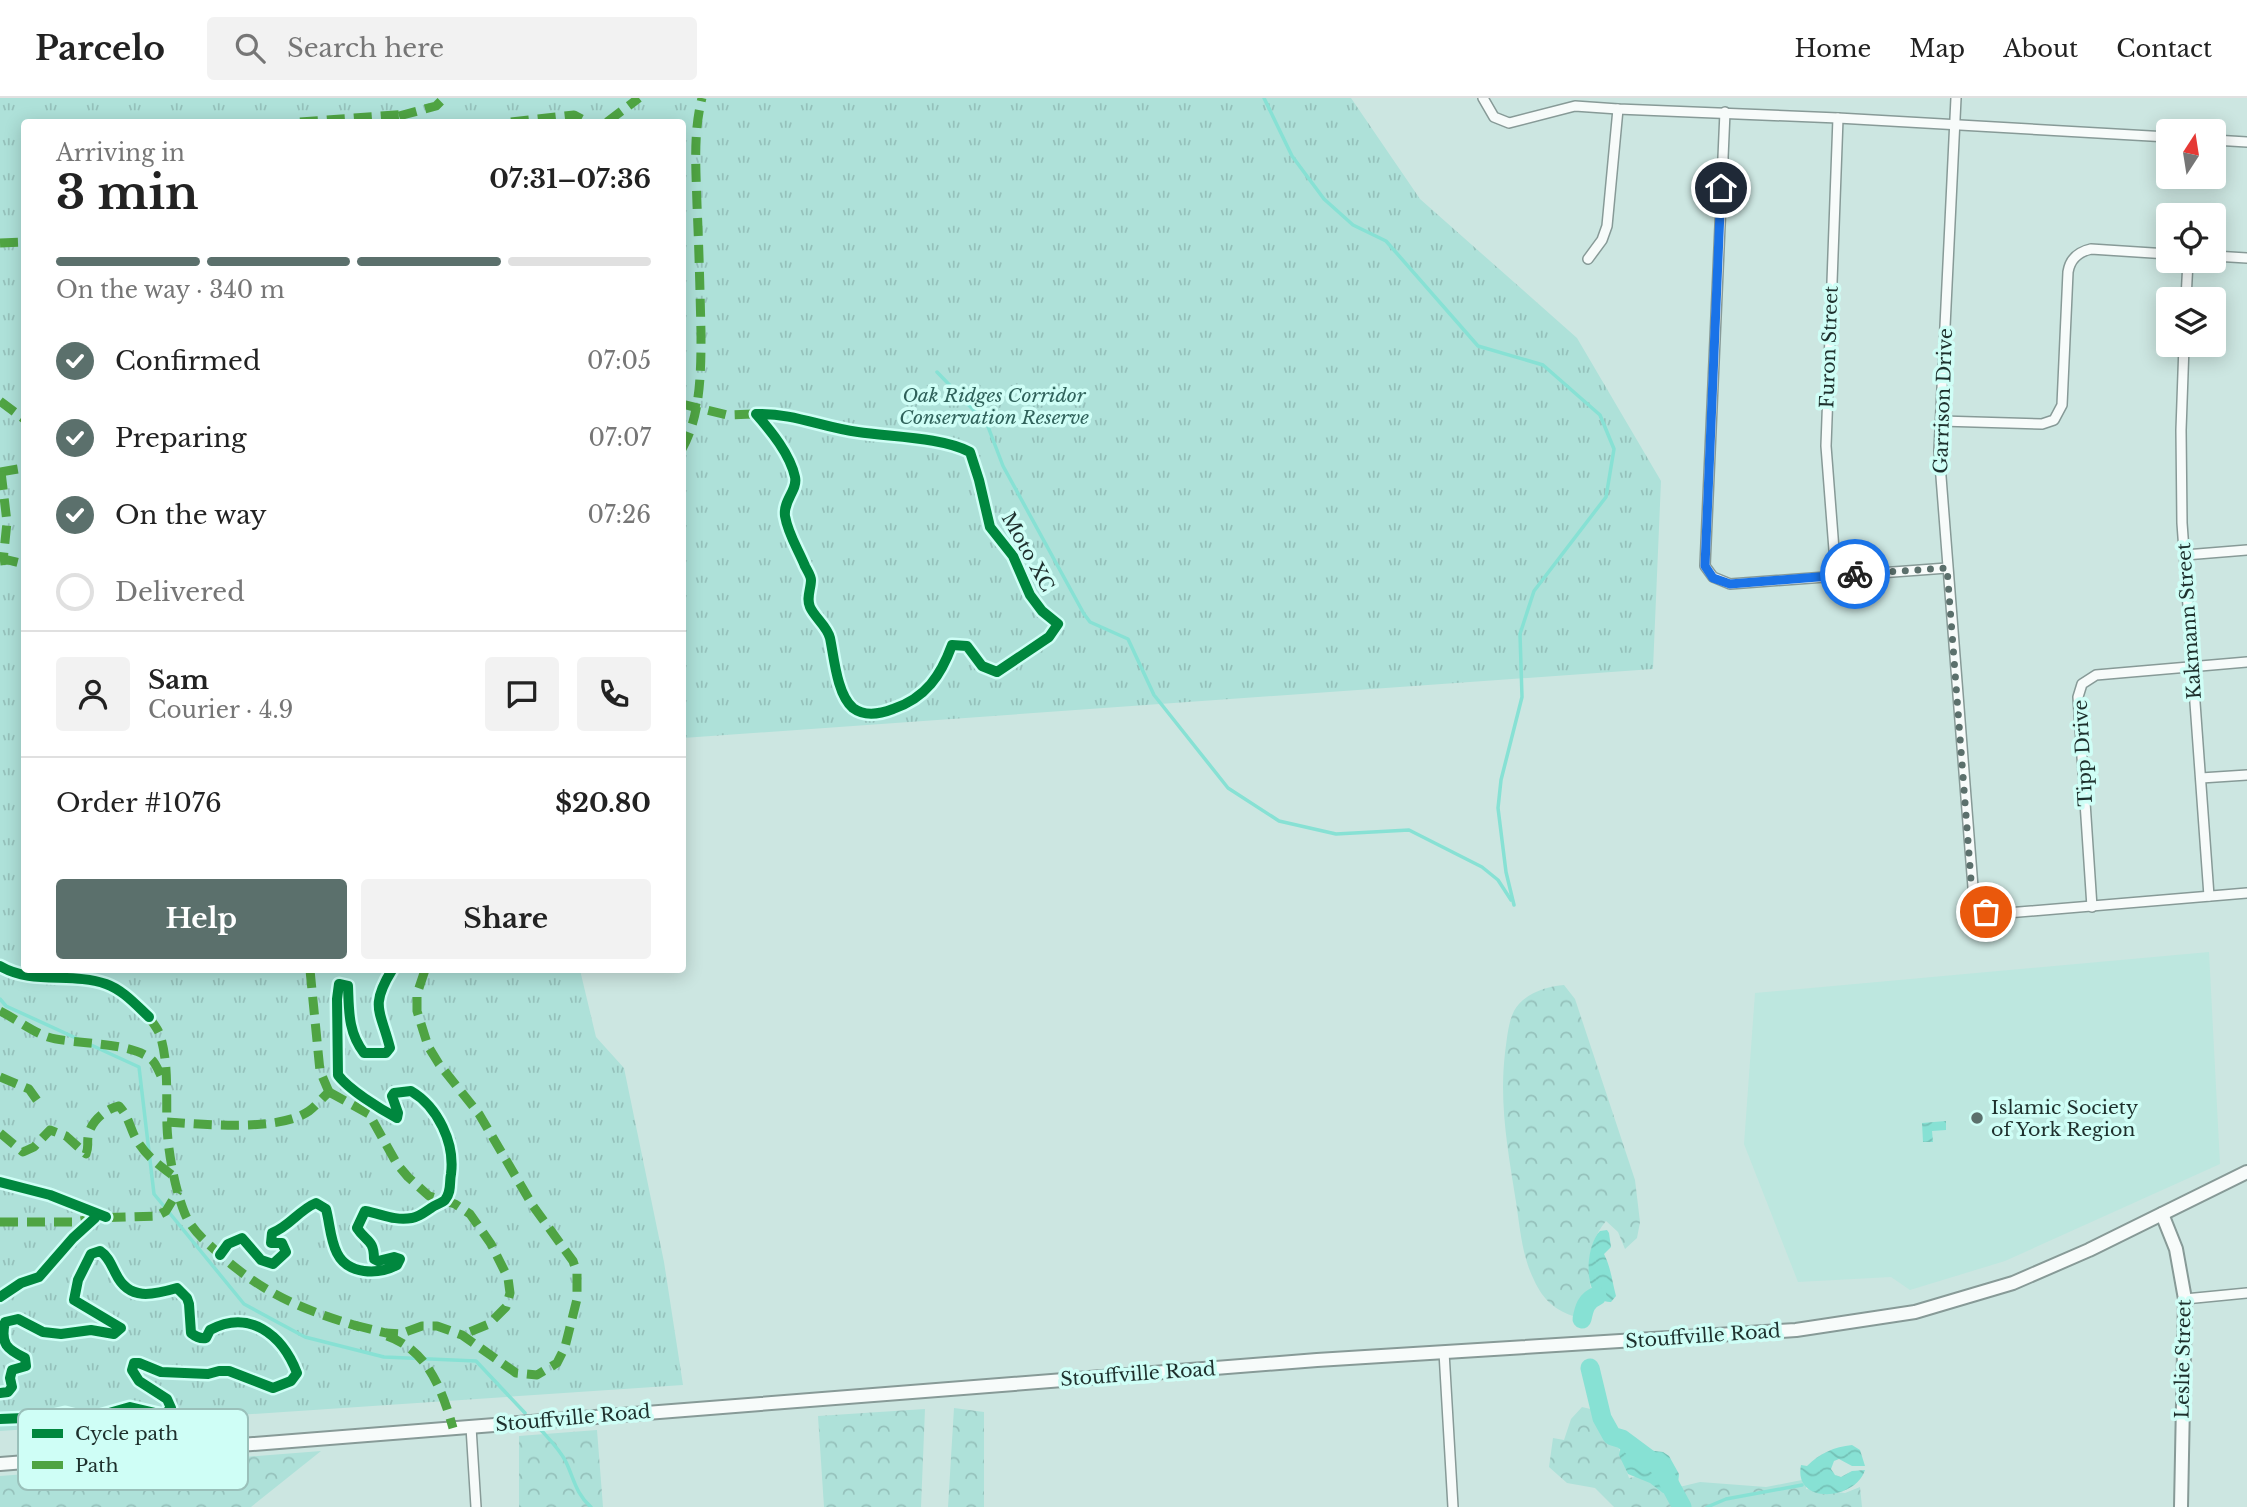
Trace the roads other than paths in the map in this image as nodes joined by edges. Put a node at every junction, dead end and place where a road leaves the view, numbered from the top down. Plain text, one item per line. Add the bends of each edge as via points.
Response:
1 (1483, 98) edge
2 (1956, 98) edge
3 (1618, 109) junction
4 (1725, 113) junction
5 (1838, 118) junction
6 (1954, 125) junction
7 (2156, 136) edge
8 (2226, 141) edge
9 (2247, 142) edge
10 (2156, 253) edge
11 (2226, 257) edge
12 (2247, 258) edge
13 (1588, 260) dead end
14 (2185, 357) edge
15 (1941, 421) junction
16 (2247, 550) edge
17 (2185, 555) junction
18 (1947, 568) junction
19 (1836, 576) junction
20 (2247, 662) edge
21 (2192, 667) junction
22 (2247, 775) edge
23 (2201, 778) junction
24 (2247, 893) edge
25 (2209, 896) junction
26 (2092, 906) junction
27 (2247, 1172) edge
28 (2162, 1214) junction
29 (2247, 1293) edge
30 (2185, 1299) junction
31 (1444, 1352) junction
32 (471, 1427) junction
33 (248, 1445) edge
34 (18, 1463) edge
35 (0, 1464) edge
36 (476, 1507) edge
37 (1453, 1507) edge
38 (2181, 1507) edge

1 - 3 street via 1494,117 1509,123 1575,106
2 - 6 street, Garrison Drive
3 - 4 street
3 - 13 street via 1607,226
4 - 5 street
4 - 19 street via 1705,566 1713,578 1730,584
5 - 6 street
5 - 19 street, Furon Street via 1826,446
6 - 7 street
6 - 15 street, Garrison Drive
8 - 9 street
10 - 15 street via 2091,249 2072,260 2062,407 2054,420 2042,424
11 - 12 street
14 - 17 street, Kakmann Street via 2181,493
15 - 18 street, Garrison Drive via 1939,466
16 - 17 street
17 - 21 street, Kakmann Street
18 - 19 street
18 - 26 street, Garrison Drive via 1973,900 1984,912 1995,914
20 - 21 street, Tipp Drive
21 - 23 street, Kakmann Street
21 - 26 street, Tipp Drive via 2096,675 2080,688
22 - 23 street
23 - 25 street, Kakmann Street
24 - 25 street, Garrison Drive
25 - 26 street, Garrison Drive
27 - 28 main road, Stouffville Road
28 - 30 main road, Leslie Street via 2176,1249
28 - 31 main road, Stouffville Road via 2013,1283 1915,1312 1796,1330
29 - 30 street
30 - 38 main road, Leslie Street
31 - 32 main road, Stouffville Road
31 - 37 street
32 - 33 main road, Stouffville Road
32 - 36 street
34 - 35 main road, Stouffville Road

